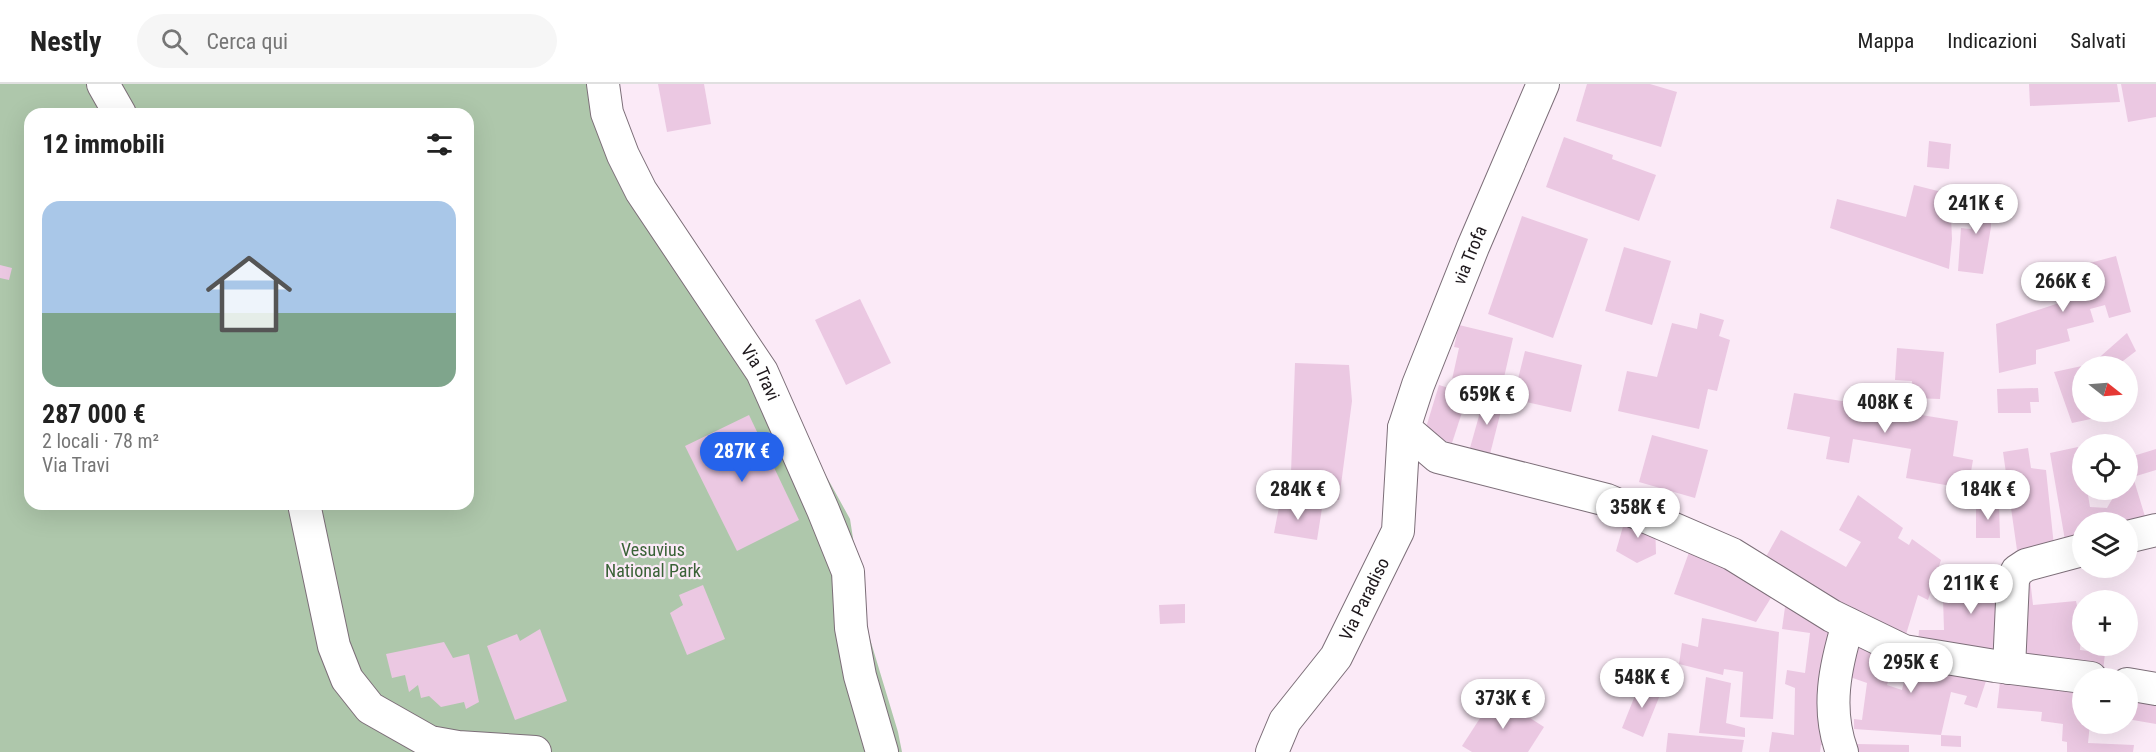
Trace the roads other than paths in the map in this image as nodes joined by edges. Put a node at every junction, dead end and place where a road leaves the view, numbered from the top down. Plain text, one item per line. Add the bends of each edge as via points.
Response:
1 (103, 84) edge
2 (603, 84) edge
3 (1543, 84) edge
4 (117, 108) edge
5 (1404, 428) junction
6 (305, 510) edge
7 (2156, 530) edge
8 (2138, 534) edge
9 (2072, 553) edge
10 (1848, 624) junction
11 (2009, 668) junction
12 (2072, 676) edge
13 (2138, 686) edge
14 (2156, 689) edge
15 (1268, 751) edge
16 (535, 752) edge
17 (882, 752) edge
18 (1842, 752) edge

1 - 4 street
2 - 17 street, Via Travi via 607,113 623,155 762,372 823,510 848,572 860,676
3 - 5 street, via Trofa via 1473,247
5 - 10 street via 1438,457 1607,500 1731,554
5 - 15 street, Via Paradiso via 1398,531 1336,657 1285,721
6 - 16 street via 334,646 346,679 370,708 430,742
7 - 8 street
9 - 11 street via 2017,571 2013,580
10 - 11 street via 1904,651
10 - 18 street via 1836,662 1832,706
11 - 12 street
13 - 14 street

